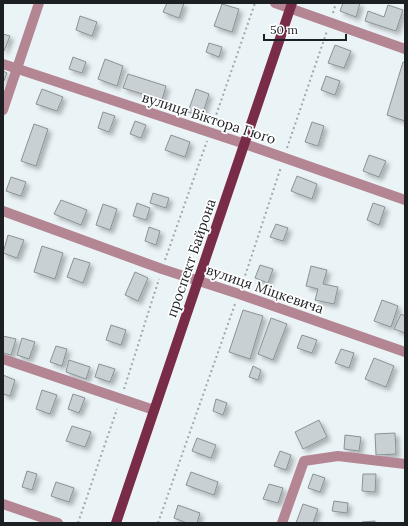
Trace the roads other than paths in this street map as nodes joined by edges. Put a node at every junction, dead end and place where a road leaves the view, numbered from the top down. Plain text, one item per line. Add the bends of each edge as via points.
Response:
1 (39, 3) edge
2 (275, 3) edge
3 (291, 6) edge
4 (405, 49) edge
5 (3, 64) edge
6 (17, 69) junction
7 (3, 110) edge
8 (244, 144) junction
9 (405, 200) edge
10 (3, 211) edge
11 (198, 281) junction
12 (405, 352) edge
13 (3, 359) edge
14 (154, 410) junction
15 (405, 464) edge
16 (3, 504) edge
17 (58, 523) edge
18 (116, 523) edge
19 (282, 523) edge

1 - 6 street
2 - 3 street
3 - 4 street
3 - 8 main road, проспект Байрона
5 - 6 street, вулиця Віктора Гюґо
6 - 7 street
6 - 8 street, вулиця Віктора Гюґо
8 - 9 street, вулиця Віктора Гюґо
8 - 11 main road, проспект Байрона
10 - 11 street, вулиця Міцкевича
11 - 12 street, вулиця Міцкевича
11 - 14 main road, проспект Байрона
13 - 14 street
14 - 18 main road, проспект Байрона
15 - 19 street via 338,456 304,461
16 - 17 street

